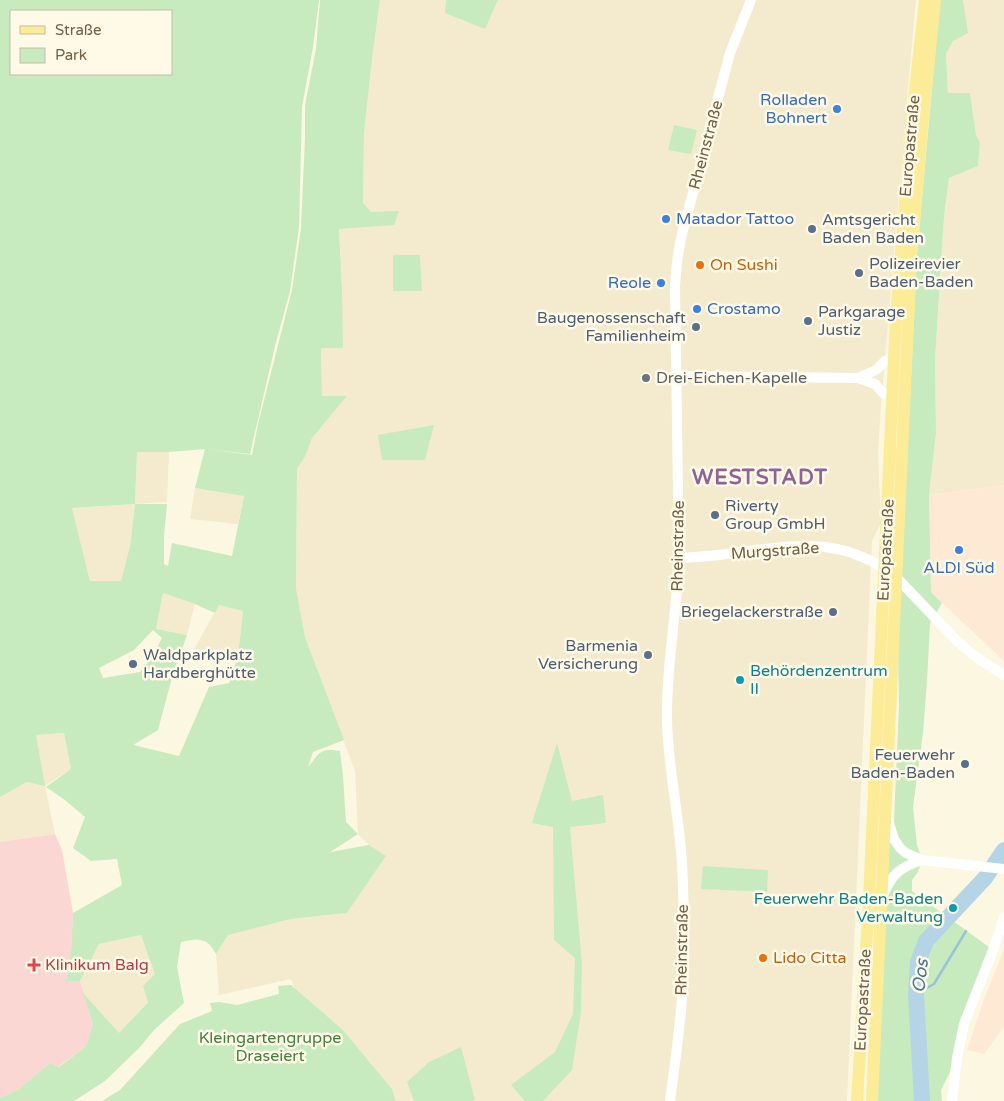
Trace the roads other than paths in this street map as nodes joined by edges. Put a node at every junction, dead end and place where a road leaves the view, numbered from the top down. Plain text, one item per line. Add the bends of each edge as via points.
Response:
1 (751, 0) edge
2 (925, 0) edge
3 (935, 0) edge
4 (896, 316) junction
5 (885, 361) junction
6 (676, 376) junction
7 (858, 378) junction
8 (884, 394) junction
9 (888, 492) junction
10 (679, 558) junction
11 (1004, 675) edge
12 (885, 814) junction
13 (922, 860) junction
14 (1002, 869) edge
15 (881, 898) junction
16 (1004, 917) edge
17 (670, 1101) edge
18 (857, 1101) edge
19 (872, 1101) edge
20 (952, 1101) edge

1 - 6 street, Rheinstraße via 730,53 681,238 675,286
2 - 4 main road, Europastraße
3 - 12 main road, Europastraße via 911,258
4 - 5 main road
4 - 9 main road, Europastraße
5 - 7 street via 876,370
5 - 8 main road
6 - 7 street
6 - 10 street, Rheinstraße
7 - 8 street via 875,384
8 - 9 main road via 882,471
9 - 18 main road, Europastraße
10 - 11 street, Murgstraße via 804,545 864,556 893,574 957,641
10 - 17 street, Rheinstraße via 667,721 680,842 684,944
12 - 13 street via 900,848
12 - 15 main road, Europastraße
13 - 14 street
13 - 15 street via 896,873
15 - 19 main road, Europastraße
16 - 20 street via 964,1024 956,1058

